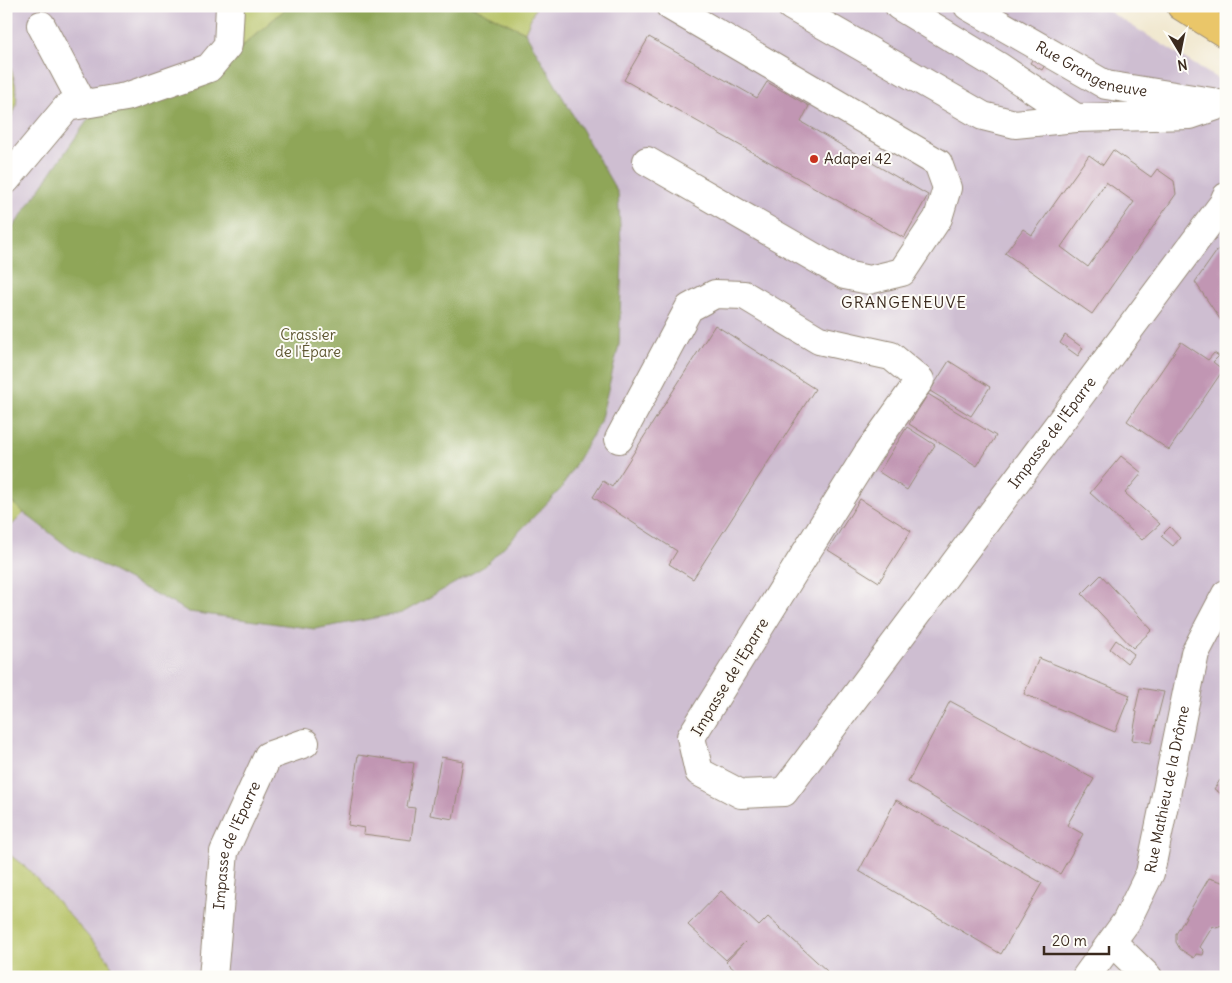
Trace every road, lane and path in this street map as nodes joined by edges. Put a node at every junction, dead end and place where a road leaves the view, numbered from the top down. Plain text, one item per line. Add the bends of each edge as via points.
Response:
1 (230, 6) edge
2 (670, 6) edge
3 (791, 6) edge
4 (899, 6) edge
5 (968, 6) edge
6 (1180, 6) edge
7 (41, 25) dead end
8 (1226, 34) edge
9 (83, 104) junction
10 (1224, 104) edge
11 (1076, 118) junction
12 (647, 161) dead end
13 (6, 180) edge
14 (1226, 197) edge
15 (619, 438) dead end
16 (1226, 594) edge
17 (305, 743) dead end
18 (1112, 942) junction
19 (213, 977) edge
20 (1086, 977) edge
21 (1148, 977) edge

1 - 9 street via 228,44 209,68 126,97
2 - 12 street via 938,163 947,188 938,218 902,272 868,280 845,275
3 - 11 street via 983,116 1015,124
4 - 11 street
5 - 10 street, Rue Grangeneuve via 1106,84
6 - 8 highway
7 - 9 street
9 - 13 street via 67,107
10 - 11 street via 1190,115
14 - 15 street, Impasse de l'Eparre via 1224,204 784,792 741,794 700,772 691,737 868,452 920,380 891,356 820,340 744,295 715,294 689,308
16 - 18 street, Rue Mathieu de la Drôme via 1195,653 1150,874
17 - 19 street, Impasse de l'Eparre via 268,756 224,852
18 - 20 street, Rue Mathieu de la Drôme
18 - 21 street

